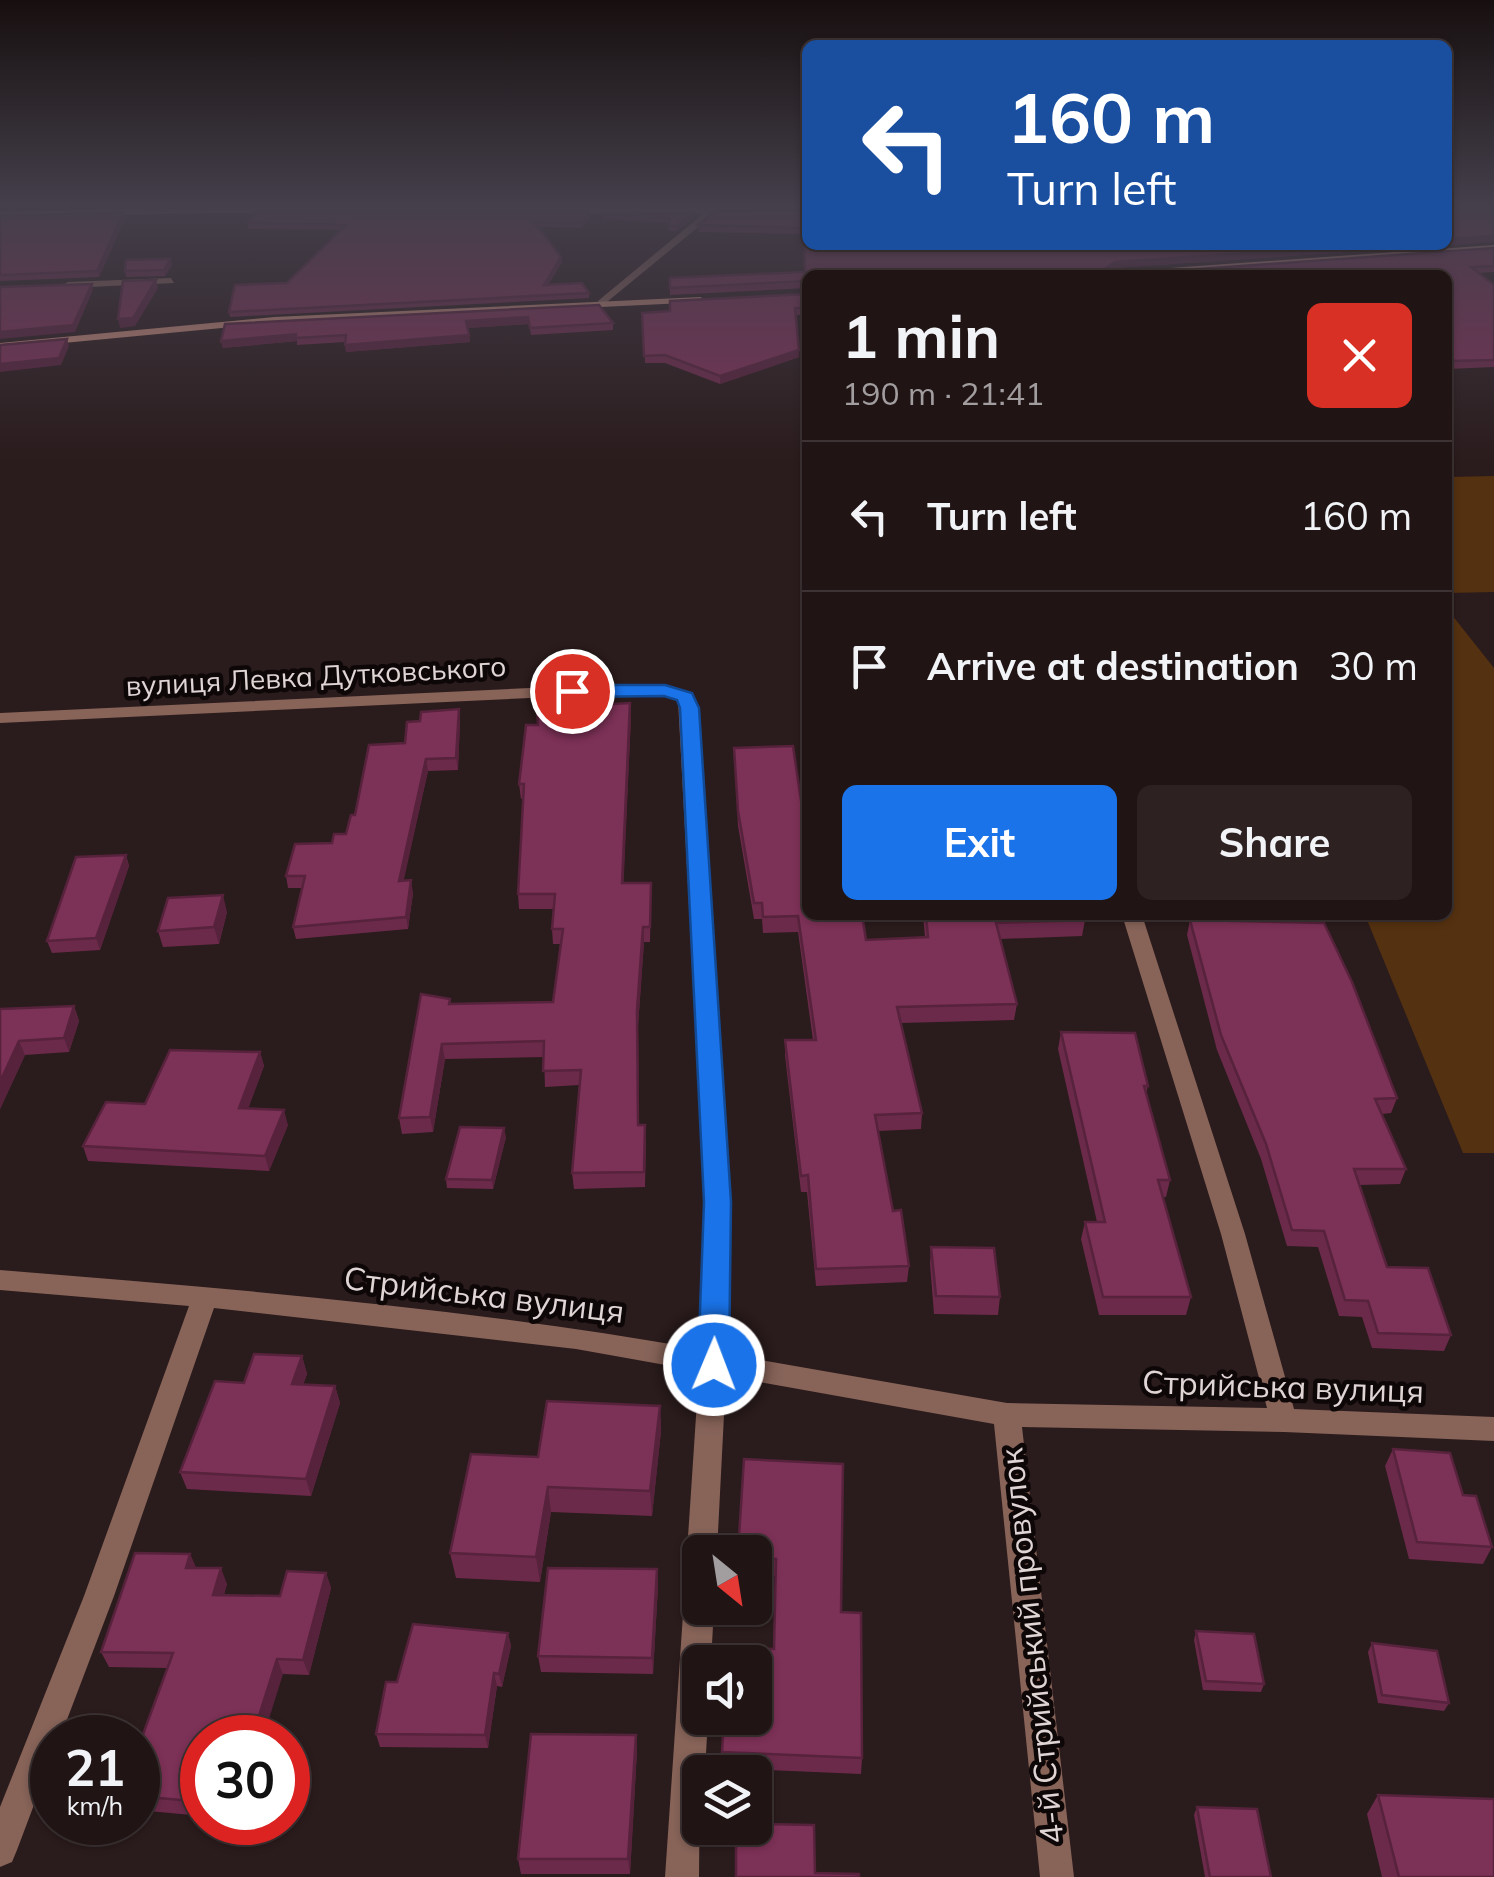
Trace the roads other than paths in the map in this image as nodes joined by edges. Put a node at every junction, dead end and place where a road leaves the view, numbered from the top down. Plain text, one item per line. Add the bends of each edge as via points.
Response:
1 (617, 291) edge
2 (721, 299) edge
3 (602, 303) junction
4 (0, 346) edge
5 (0, 718) edge
6 (1134, 920) edge
7 (0, 1280) edge
8 (204, 1296) junction
9 (714, 1365) junction
10 (1006, 1416) junction
11 (1284, 1420) junction
12 (1494, 1429) edge
13 (703, 1535) edge
14 (698, 1625) edge
15 (0, 1850) edge
16 (682, 1877) edge
17 (1058, 1877) edge

1 - 3 street
2 - 3 street
3 - 4 street via 274,320
5 - 9 street, вулиця Левка Дутковського via 572,691 685,697 717,1202
6 - 11 street via 1234,1234
7 - 8 street, Стрийська вулиця
8 - 9 street, Стрийська вулиця via 576,1338
8 - 15 street
9 - 10 street, Стрийська вулиця
9 - 13 street
10 - 11 street, Стрийська вулиця
10 - 17 street, 4-й Стрийський провулок
11 - 12 street, Стрийська вулиця
14 - 16 street

